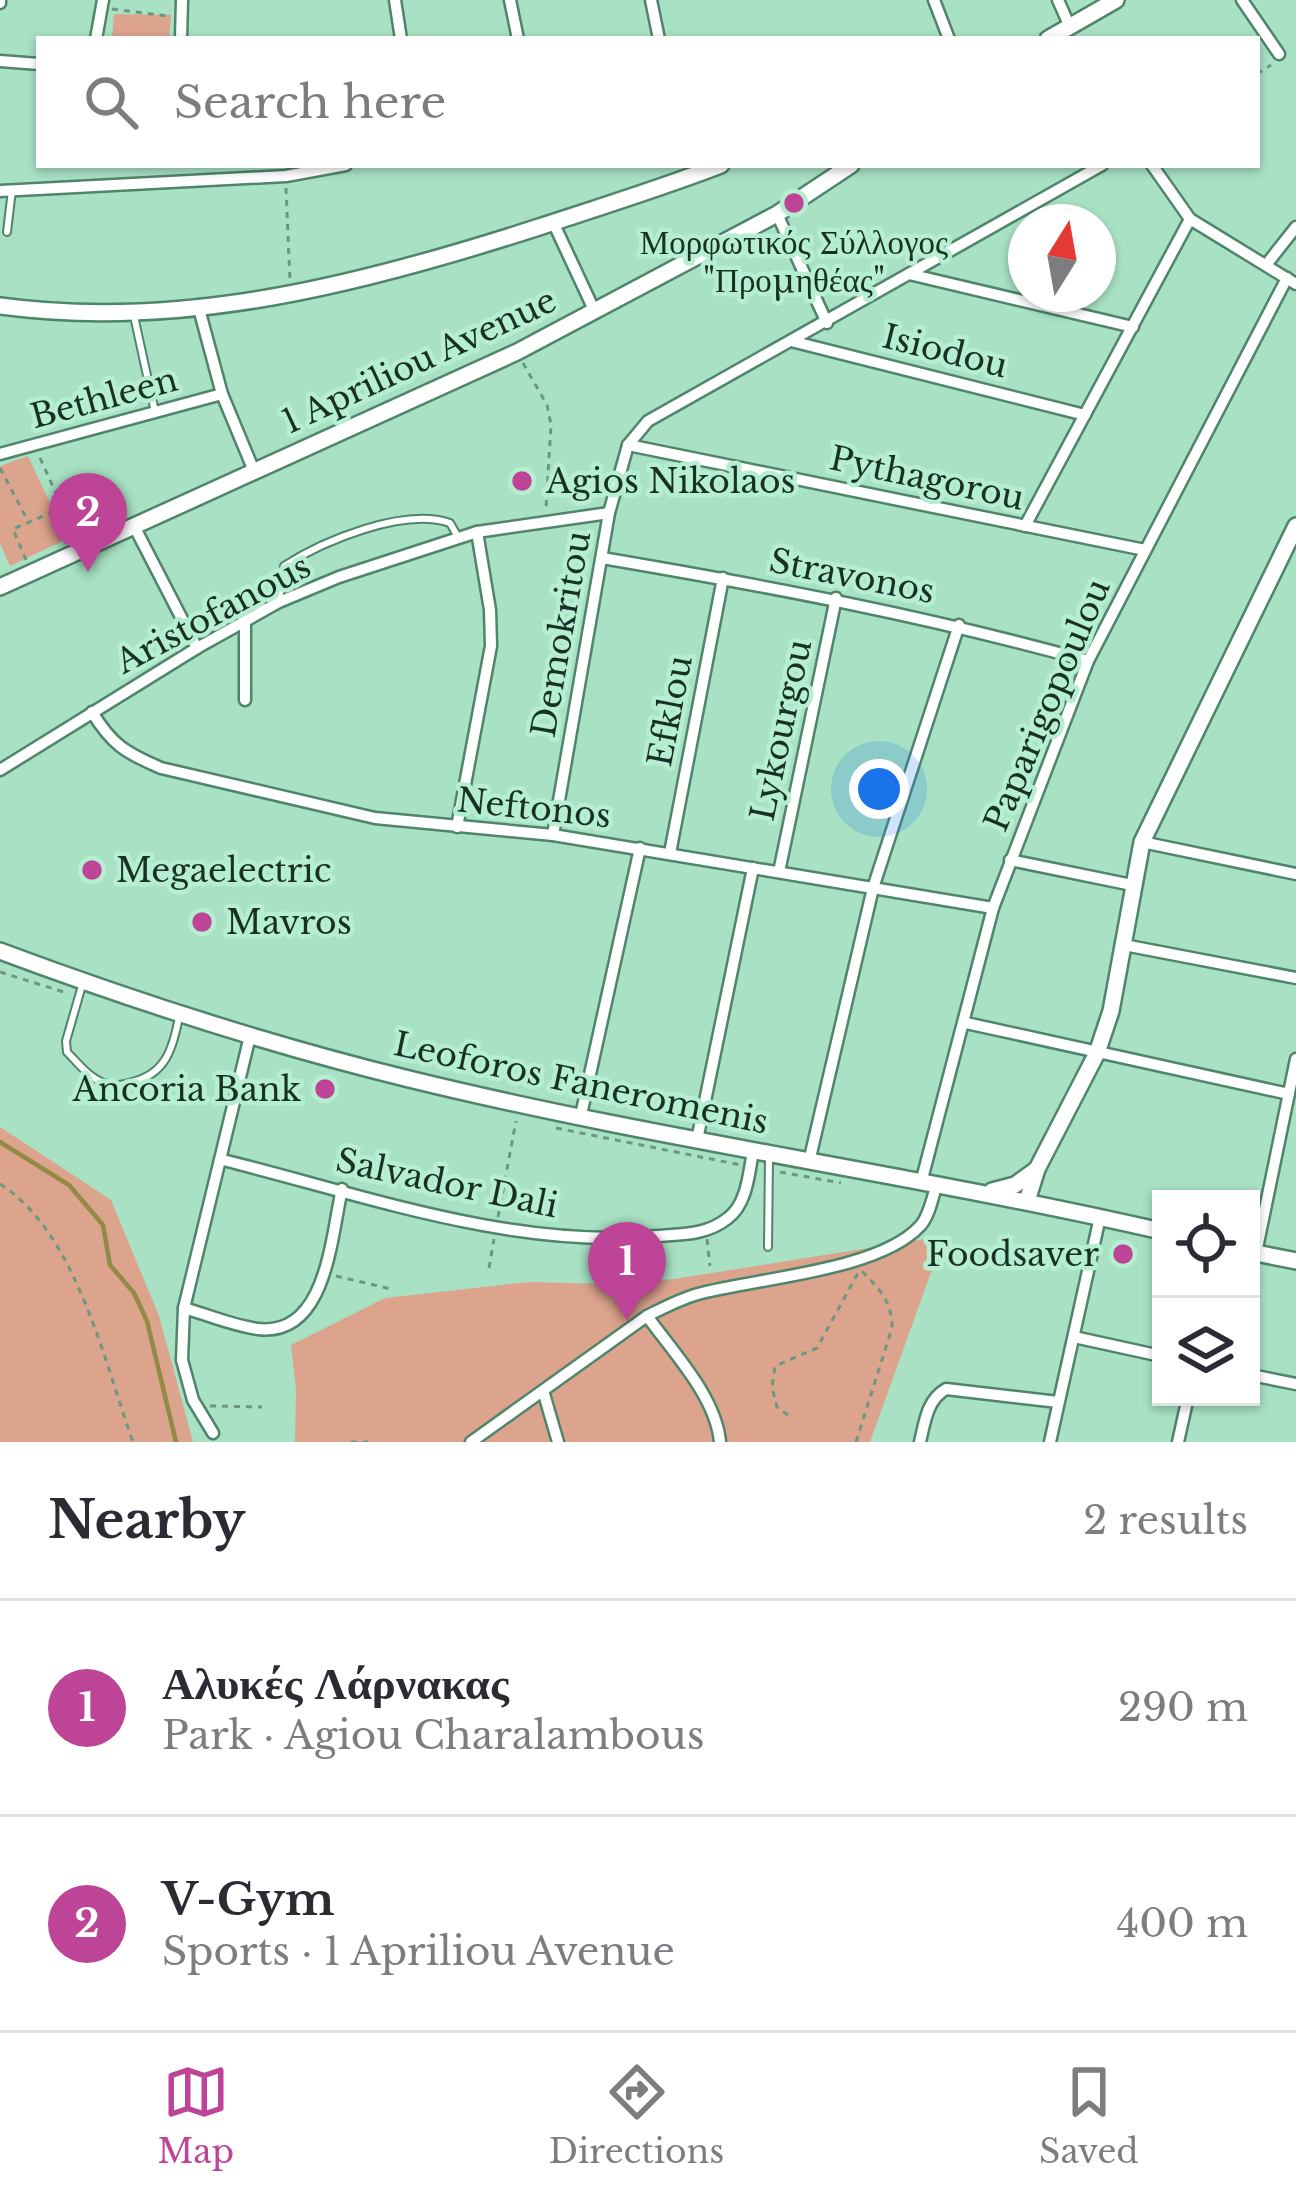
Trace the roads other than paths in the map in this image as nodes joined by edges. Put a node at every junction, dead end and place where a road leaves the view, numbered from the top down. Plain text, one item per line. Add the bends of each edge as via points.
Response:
1 (182, 0) edge
2 (394, 0) edge
3 (510, 0) edge
4 (651, 0) edge
5 (934, 0) edge
6 (1058, 0) edge
7 (1116, 0) edge
8 (1242, 0) edge
9 (103, 4) edge
10 (1070, 27) junction
11 (98, 36) edge
12 (181, 36) edge
13 (400, 36) edge
14 (517, 36) edge
15 (658, 36) edge
16 (948, 36) edge
17 (1054, 36) edge
18 (1281, 56) road end
19 (0, 61) edge
20 (36, 64) edge
21 (176, 168) edge
22 (330, 168) edge
23 (846, 168) edge
24 (1097, 168) edge
25 (1154, 168) edge
26 (689, 171) edge
27 (175, 183) junction
28 (6, 190) edge
29 (778, 214) junction
30 (1190, 219) junction
31 (554, 222) junction
32 (1296, 227) edge
33 (7, 232) dead end
34 (1266, 265) junction
35 (908, 274) junction
36 (1292, 281) edge
37 (198, 305) junction
38 (0, 306) edge
39 (596, 312) junction
40 (133, 313) junction
41 (827, 323) junction
42 (1133, 327) junction
43 (791, 340) junction
44 (222, 394) junction
45 (155, 412) junction
46 (1085, 415) junction
47 (628, 445) junction
48 (0, 454) edge
49 (254, 470) junction
50 (609, 513) junction
51 (134, 526) junction
52 (1024, 526) junction
53 (1296, 526) edge
54 (477, 532) junction
55 (459, 538) junction
56 (1145, 550) junction
57 (602, 558) junction
58 (723, 578) junction
59 (0, 587) edge
60 (836, 598) junction
61 (279, 602) junction
62 (245, 621) junction
63 (959, 625) junction
64 (197, 648) junction
65 (1088, 661) junction
66 (245, 700) dead end
67 (92, 712) junction
68 (0, 770) edge
69 (457, 827) junction
70 (553, 835) junction
71 (1142, 842) junction
72 (640, 848) junction
73 (670, 853) junction
74 (1010, 860) junction
75 (753, 868) junction
76 (778, 872) junction
77 (1296, 874) edge
78 (1132, 885) junction
79 (873, 888) junction
80 (993, 908) junction
81 (1124, 944) junction
82 (0, 951) edge
83 (1296, 978) edge
84 (83, 982) junction
85 (180, 1014) junction
86 (966, 1023) junction
87 (250, 1036) junction
88 (1097, 1052) junction
89 (1296, 1059) edge
90 (1289, 1094) junction
91 (581, 1115) junction
92 (697, 1140) junction
93 (761, 1152) junction
94 (223, 1160) junction
95 (809, 1162) junction
96 (1037, 1169) junction
97 (929, 1181) junction
98 (342, 1189) junction
99 (987, 1193) junction
100 (1027, 1201) junction
101 (1100, 1217) junction
102 (1260, 1221) edge
103 (1152, 1229) edge
104 (768, 1247) dead end
105 (1260, 1253) edge
106 (1296, 1261) edge
107 (184, 1308) junction
108 (647, 1316) junction
109 (1074, 1336) junction
110 (1152, 1354) edge
111 (1260, 1377) edge
112 (1296, 1384) edge
113 (544, 1394) junction
114 (1058, 1402) junction
115 (1186, 1406) edge
116 (213, 1433) dead end
117 (471, 1442) edge
118 (558, 1442) edge
119 (721, 1442) edge
120 (920, 1442) edge
121 (1050, 1442) edge
122 (1178, 1442) edge

1 - 12 street
2 - 13 street
3 - 14 street
4 - 15 street
5 - 16 street
6 - 10 street
7 - 10 main road
8 - 18 street
9 - 11 street
10 - 17 main road
19 - 20 street
21 - 27 street
22 - 27 street
23 - 29 main road, 1 Apriliou Avenue
24 - 35 street
25 - 30 street
26 - 31 main road
27 - 28 street
28 - 33 lane
29 - 39 main road, 1 Apriliou Avenue
29 - 41 street
30 - 34 street
30 - 42 street
31 - 37 main road via 290,295
31 - 39 street
32 - 34 street
34 - 36 street
35 - 41 street
35 - 42 street
36 - 56 street, Paparigopoulou
37 - 40 main road
37 - 44 street
38 - 40 main road
39 - 49 main road, 1 Apriliou Avenue
40 - 45 lane
41 - 43 street
42 - 46 street
43 - 46 street, Isiodou
43 - 47 street via 668,408
44 - 45 street, Bethleen
44 - 49 street
45 - 48 street, Bethleen
46 - 52 street
47 - 50 street, Demokritou
47 - 52 street, Pythagorou
49 - 51 main road, 1 Apriliou Avenue
50 - 54 street, Aristofanous
50 - 57 street, Demokritou
51 - 59 main road, 1 Apriliou Avenue
51 - 64 street
52 - 56 street, Pythagorou
53 - 71 main road
54 - 55 street, Aristofanous
54 - 69 street via 491,646
55 - 61 street, Aristofanous
55 - 61 lane via 450,523 426,518 350,535 284,566
56 - 65 street, Paparigopoulou
57 - 58 street, Stravonos
57 - 70 street, Demokritou
58 - 60 street, Stravonos
58 - 73 street, Efklou
60 - 63 street, Stravonos
60 - 76 street, Lykourgou
61 - 62 street, Aristofanous
62 - 64 street, Aristofanous
62 - 66 street
63 - 65 street, Stravonos
63 - 79 street
64 - 67 street, Aristofanous
65 - 74 street, Paparigopoulou
67 - 68 street, Aristofanous
67 - 69 street, Neftonos via 108,739 161,768 375,818
69 - 70 street, Neftonos
70 - 72 street, Neftonos
71 - 77 street
71 - 78 main road
72 - 73 street, Neftonos
72 - 91 street
73 - 75 street, Neftonos
74 - 78 street
74 - 80 street, Paparigopoulou
75 - 76 street, Neftonos
75 - 92 street
76 - 79 street, Neftonos
78 - 81 main road
79 - 80 street, Neftonos
79 - 95 street
80 - 86 street, Paparigopoulou
81 - 83 street
81 - 88 main road
82 - 84 main road, Leoforos Faneromenis
84 - 85 main road, Leoforos Faneromenis
84 - 85 lane via 67,1052 105,1084 144,1079 160,1068
85 - 87 main road, Leoforos Faneromenis
86 - 88 street
86 - 97 street, Paparigopoulou
87 - 91 main road, Leoforos Faneromenis
87 - 94 street
88 - 90 street
88 - 96 main road
89 - 90 street
90 - 102 street
91 - 92 main road, Leoforos Faneromenis
92 - 93 main road, Leoforos Faneromenis
93 - 95 main road, Leoforos Faneromenis
93 - 98 street, Salvador Dali via 733,1216 706,1232 608,1240 496,1228
93 - 104 lane
94 - 98 street, Salvador Dali
94 - 107 street
95 - 97 main road, Leoforos Faneromenis
96 - 99 main road
96 - 100 main road
97 - 99 main road, Leoforos Faneromenis
97 - 108 street, Paparigopoulou via 922,1225 855,1264 698,1294
98 - 107 street via 309,1310 286,1326 260,1329
99 - 100 main road, Leoforos Faneromenis
100 - 101 main road, Leoforos Faneromenis
101 - 103 main road, Leoforos Faneromenis
101 - 109 street
105 - 106 main road
107 - 116 street via 182,1360
108 - 113 street, Paparigopoulou
108 - 119 street via 707,1404
109 - 110 street
109 - 114 street
111 - 112 street
113 - 117 street, Paparigopoulou
113 - 118 street
114 - 120 street via 946,1389 929,1406
114 - 121 street
115 - 122 street

